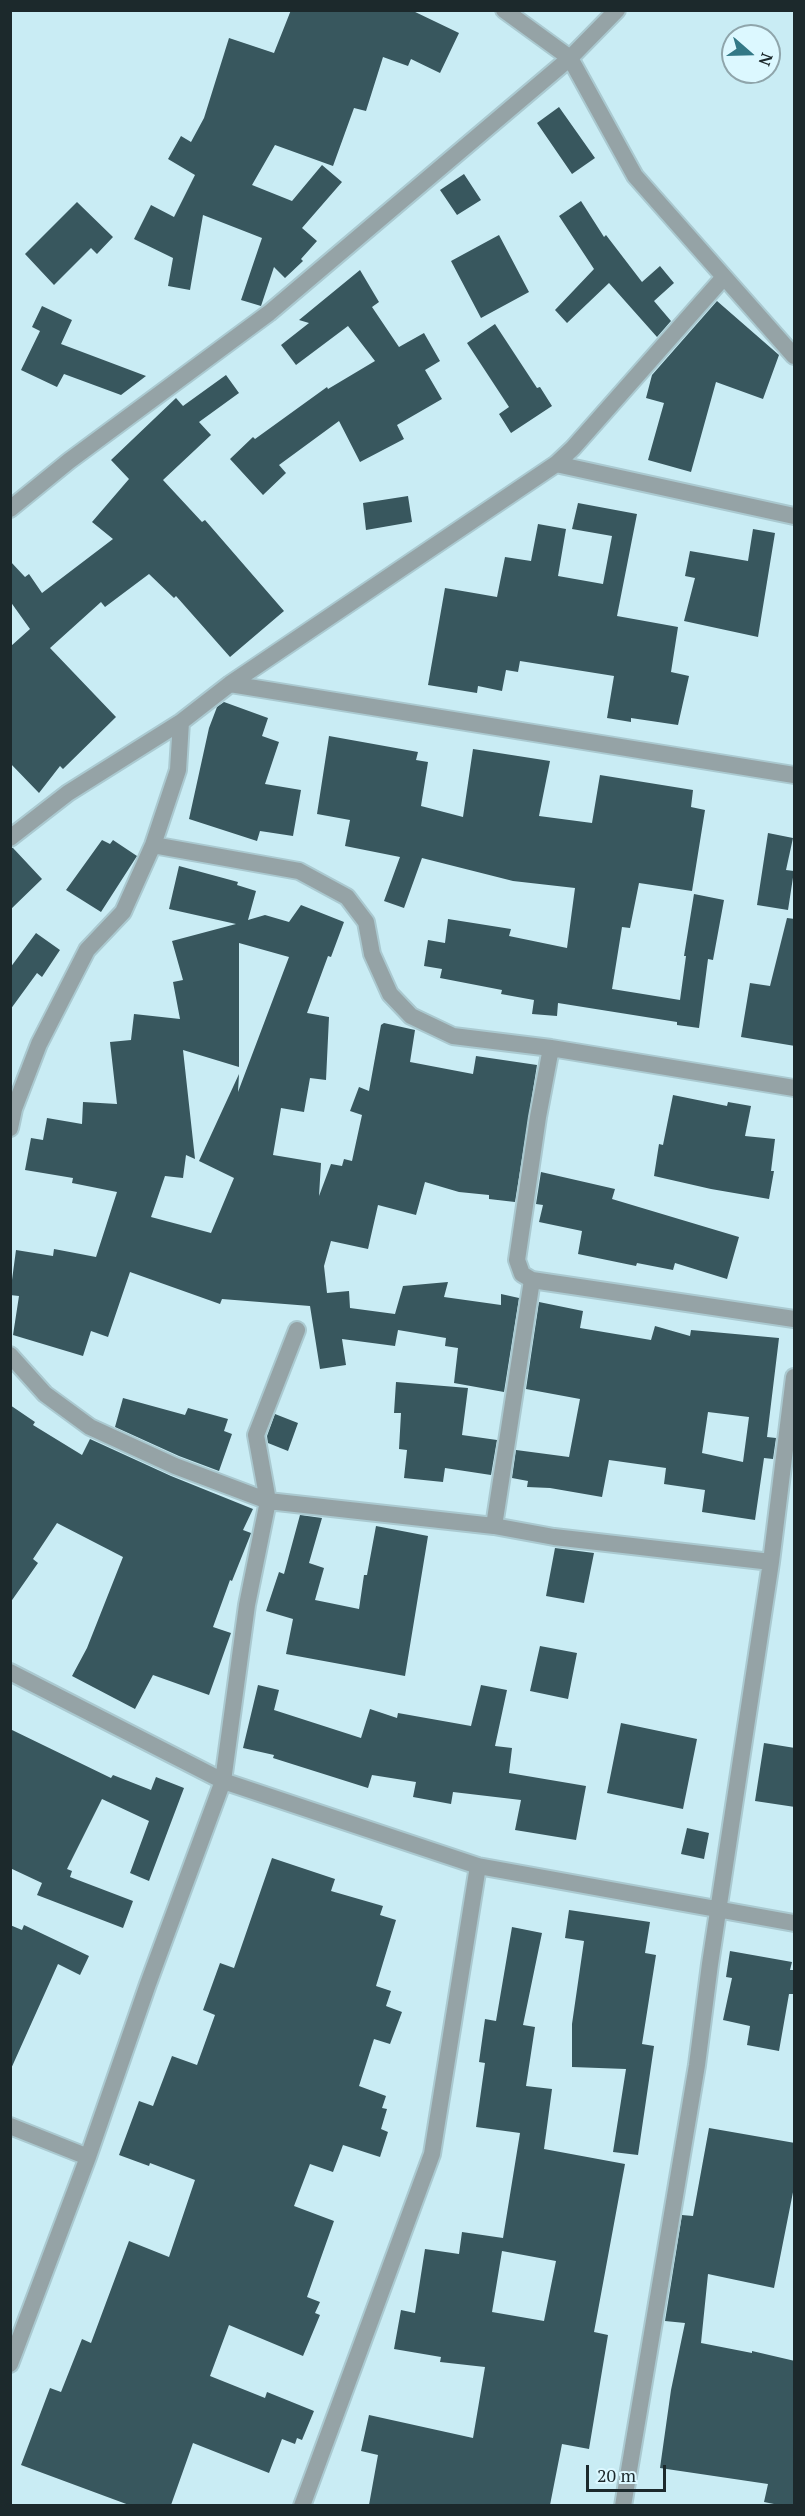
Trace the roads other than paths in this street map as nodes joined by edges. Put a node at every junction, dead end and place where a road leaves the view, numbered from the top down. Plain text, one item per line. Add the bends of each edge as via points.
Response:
1 (504, 10) edge
2 (617, 10) edge
3 (570, 58) junction
4 (724, 277) junction
5 (795, 356) edge
6 (556, 464) junction
7 (10, 509) edge
8 (795, 516) edge
9 (231, 684) junction
10 (181, 722) junction
11 (795, 775) edge
12 (10, 838) edge
13 (153, 845) junction
14 (551, 1048) junction
15 (795, 1088) edge
16 (10, 1128) edge
17 (532, 1280) junction
18 (795, 1320) edge
19 (297, 1330) dead end
20 (10, 1356) edge
21 (795, 1377) edge
22 (268, 1502) junction
23 (494, 1526) junction
24 (771, 1562) junction
25 (10, 1672) edge
26 (223, 1781) junction
27 (478, 1866) junction
28 (719, 1910) junction
29 (795, 1923) edge
30 (10, 2126) edge
31 (88, 2157) junction
32 (10, 2364) edge
33 (302, 2505) edge
34 (623, 2505) edge

1 - 3 street
2 - 3 street
3 - 4 street via 634,176
3 - 7 street via 268,314
4 - 5 street
4 - 6 street
6 - 8 street
6 - 9 street
9 - 10 street
9 - 11 street
10 - 12 street via 68,793
10 - 13 street via 178,770
13 - 14 street via 298,871 347,897 366,922 372,954 390,994 411,1016 453,1036
13 - 16 street via 123,912 87,950 39,1044
14 - 15 street
14 - 17 street via 517,1260 522,1274
17 - 18 street
17 - 23 street
19 - 22 street via 256,1435
20 - 22 street via 45,1394 90,1427
21 - 24 street
22 - 23 street
22 - 26 street via 247,1605
23 - 24 street via 554,1537
24 - 28 street
25 - 26 street
26 - 27 street
26 - 31 street
27 - 28 street
27 - 33 street via 432,2154
28 - 29 street
28 - 34 street
30 - 31 street
31 - 32 street

